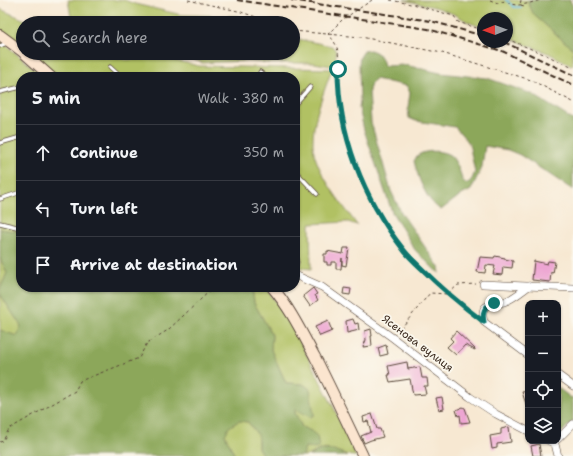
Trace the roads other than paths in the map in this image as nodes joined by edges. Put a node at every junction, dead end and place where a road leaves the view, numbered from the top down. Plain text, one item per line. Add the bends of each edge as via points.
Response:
1 (0, 35) edge
2 (9, 41) junction
3 (0, 46) edge
4 (16, 46) edge
5 (33, 60) edge
6 (110, 67) dead end
7 (46, 72) edge
8 (116, 72) edge
9 (310, 87) dead end
10 (16, 88) edge
11 (0, 92) edge
12 (300, 98) edge
13 (16, 138) edge
14 (0, 143) edge
15 (300, 176) edge
16 (16, 194) edge
17 (317, 194) dead end
18 (0, 199) edge
19 (0, 224) edge
20 (16, 227) edge
21 (300, 277) edge
22 (483, 284) road end
23 (529, 286) junction
24 (573, 288) edge
25 (276, 292) edge
26 (525, 353) edge
27 (561, 377) edge
28 (573, 386) edge
29 (573, 424) edge
30 (525, 429) edge
31 (561, 435) edge
32 (556, 444) edge
33 (363, 456) edge
34 (558, 456) edge

1 - 2 street
2 - 3 lane
2 - 4 street
5 - 7 street
6 - 8 lane
9 - 12 lane
10 - 11 lane
13 - 14 lane
15 - 17 lane
16 - 18 lane
19 - 20 lane
21 - 30 street, Ясенова вулиця via 322,287 470,396
22 - 23 street
23 - 24 street
23 - 26 street via 504,302 488,305 483,315 484,322
25 - 33 street via 295,320 330,386
27 - 28 street
29 - 31 street
32 - 34 street

